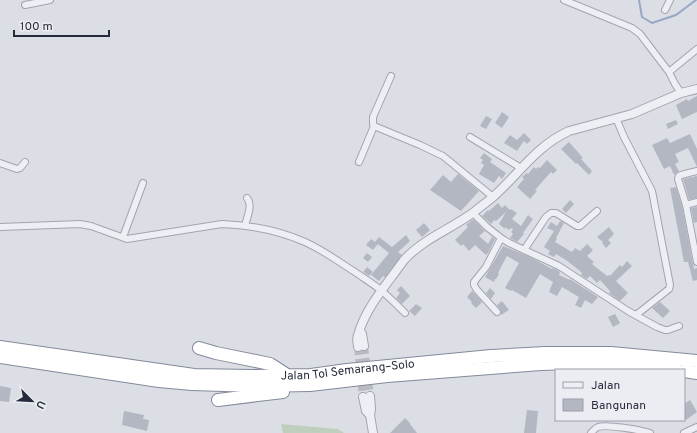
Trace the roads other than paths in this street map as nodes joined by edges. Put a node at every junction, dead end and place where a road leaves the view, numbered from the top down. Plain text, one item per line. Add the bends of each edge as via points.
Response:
1 (50, 0) edge
2 (564, 0) edge
3 (670, 0) edge
4 (25, 5) dead end
5 (665, 10) dead end
6 (697, 49) edge
7 (669, 72) junction
8 (391, 76) dead end
9 (697, 89) edge
10 (681, 93) junction
11 (616, 118) junction
12 (374, 126) junction
13 (470, 137) dead end
14 (25, 162) dead end
15 (359, 162) dead end
16 (0, 163) edge
17 (521, 168) junction
18 (697, 171) edge
19 (143, 183) dead end
20 (493, 197) junction
21 (247, 198) dead end
22 (697, 202) edge
23 (686, 205) junction
24 (597, 211) dead end
25 (473, 213) junction
26 (245, 226) junction
27 (0, 227) edge
28 (694, 233) edge
29 (123, 238) junction
30 (500, 238) junction
31 (524, 250) junction
32 (697, 262) edge
33 (382, 291) junction
34 (497, 312) dead end
35 (405, 313) dead end
36 (636, 315) junction
37 (679, 326) dead end
38 (0, 347) edge
39 (361, 347) tunnel mouth
40 (199, 348) dead end
41 (0, 357) edge
42 (697, 361) edge
43 (669, 369) edge
44 (685, 371) edge
45 (697, 372) edge
46 (287, 375) junction
47 (337, 382) junction
48 (366, 396) tunnel mouth
49 (218, 400) dead end
50 (697, 427) edge
51 (373, 433) edge
52 (591, 433) edge
53 (650, 433) edge
54 (684, 433) edge

1 - 4 street
2 - 7 street via 636,30
3 - 5 street
6 - 7 street
7 - 10 street
8 - 12 street via 373,117
9 - 10 street
10 - 11 street via 632,114
11 - 17 street via 560,135
11 - 36 street via 652,190 670,285 669,290
12 - 15 street
12 - 20 street via 443,156
13 - 17 street
14 - 16 street via 17,169
17 - 20 street
18 - 23 street via 681,175 678,179
19 - 29 street
20 - 25 street
21 - 26 street via 250,205
22 - 23 street
23 - 28 street
24 - 31 street via 578,226 557,213 551,213
25 - 30 street
25 - 33 street via 409,254
26 - 29 street via 222,224
26 - 33 street via 265,230 317,248
27 - 29 street via 80,224
28 - 32 street
30 - 31 street
30 - 34 street via 486,267 474,284
31 - 36 street via 559,266
33 - 35 street
33 - 39 street via 365,316 360,331
36 - 37 street via 665,330
38 - 46 highway, Jalan Tol Semarang–Solo via 194,375
40 - 46 highway via 270,364
41 - 47 highway, Jalan Tol Semarang–Solo via 192,384 290,386
42 - 46 highway, Jalan Tol Semarang–Solo via 611,353 545,353 491,356 311,375
43 - 47 highway, Jalan Tol Semarang–Solo via 636,365 541,364
44 - 45 highway
47 - 49 highway via 313,389
48 - 51 street via 371,404
50 - 54 street
52 - 53 street via 598,427 605,426

